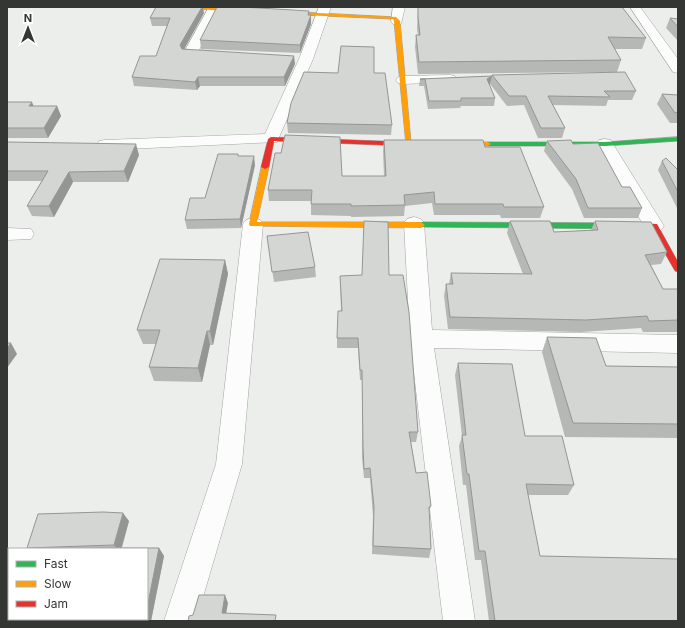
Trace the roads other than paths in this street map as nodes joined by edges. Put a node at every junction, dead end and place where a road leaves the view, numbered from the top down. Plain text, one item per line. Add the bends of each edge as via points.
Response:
1 (188, 7) edge
2 (399, 7) edge
3 (634, 8) dead end
4 (214, 10) junction
5 (252, 11) edge
6 (323, 11) edge
7 (268, 12) edge
8 (397, 21) junction
9 (227, 56) edge
10 (678, 69) edge
11 (466, 79) edge
12 (403, 80) junction
13 (271, 139) junction
14 (678, 139) edge
15 (87, 144) edge
16 (408, 144) junction
17 (605, 144) junction
18 (414, 223) junction
19 (253, 224) junction
20 (654, 226) junction
21 (678, 269) edge
22 (421, 339) junction
23 (678, 344) edge
24 (180, 621) edge
25 (460, 621) edge

1 - 4 street
2 - 8 street
3 - 10 street
4 - 5 street
4 - 9 street via 190,54
6 - 7 street
6 - 8 street via 394,18
6 - 13 street via 299,59
8 - 12 street
11 - 12 street
12 - 16 street
13 - 15 street
13 - 16 street
13 - 19 street
14 - 17 street
16 - 17 street
17 - 20 street
18 - 19 street
18 - 20 street
18 - 22 street
19 - 24 street via 230,464
20 - 21 street
22 - 23 street
22 - 25 street

